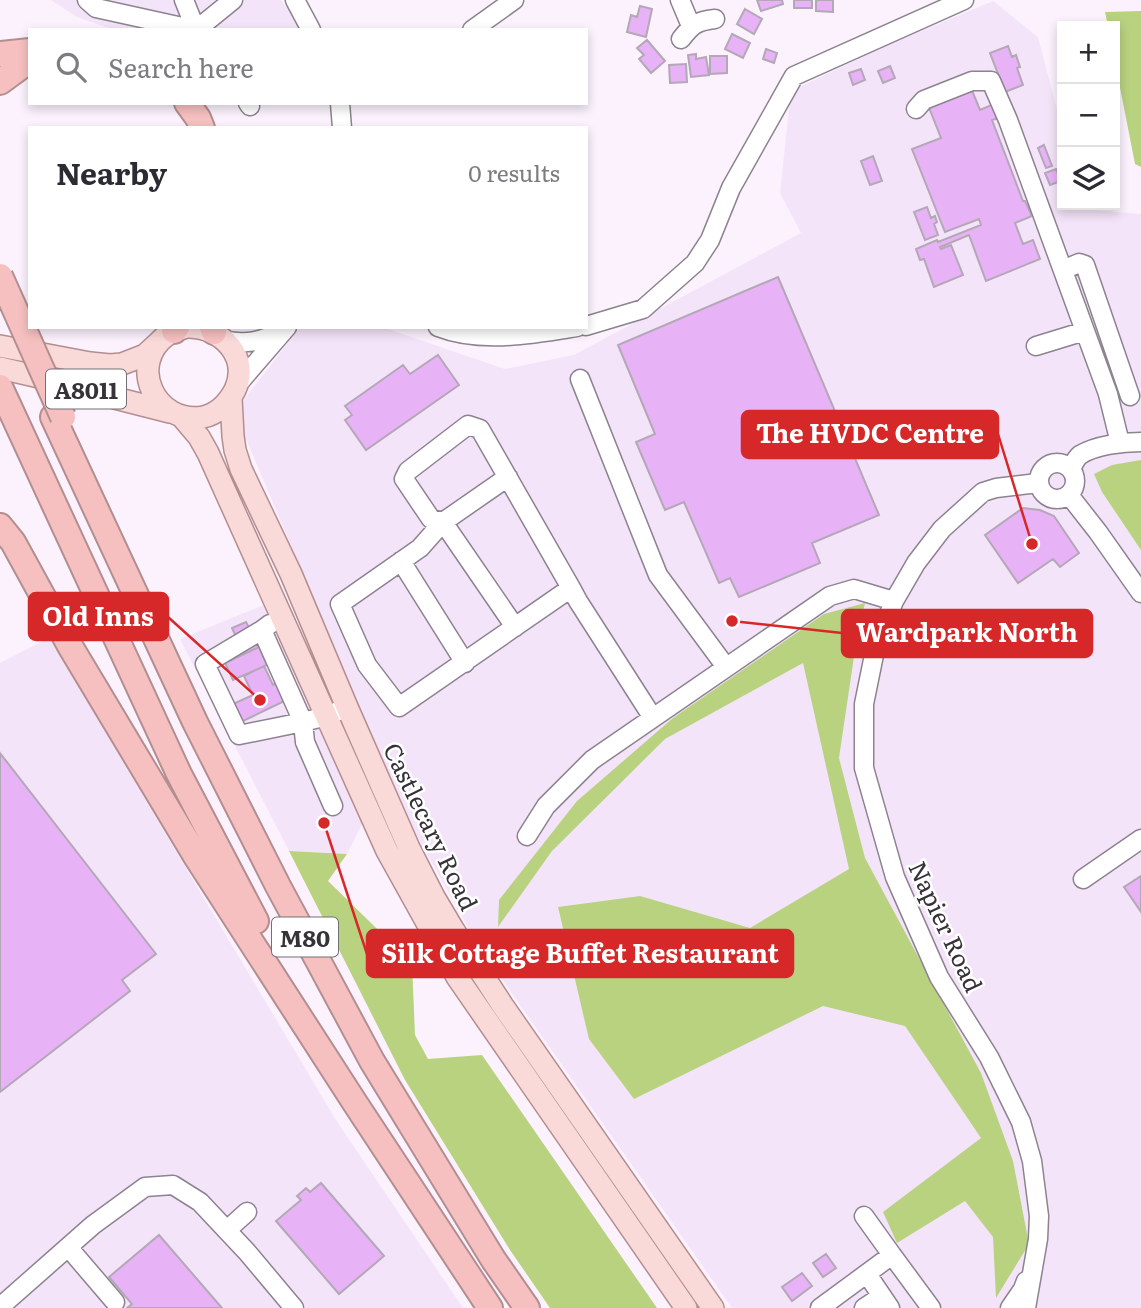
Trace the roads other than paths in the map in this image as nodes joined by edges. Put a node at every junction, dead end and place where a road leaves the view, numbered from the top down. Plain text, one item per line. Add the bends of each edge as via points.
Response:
1 (87, 0) edge
2 (184, 0) edge
3 (233, 0) edge
4 (295, 0) edge
5 (514, 0) edge
6 (680, 0) edge
7 (964, 0) edge
8 (715, 19) dead end
9 (187, 28) edge
10 (195, 28) edge
11 (198, 28) edge
12 (310, 28) edge
13 (475, 28) edge
14 (28, 51) edge
15 (0, 54) edge
16 (28, 61) edge
17 (0, 82) edge
18 (188, 105) edge
19 (340, 105) edge
20 (916, 109) dead end
21 (201, 126) edge
22 (342, 126) edge
23 (1062, 270) junction
24 (0, 276) edge
25 (0, 298) edge
26 (588, 326) edge
27 (284, 329) edge
28 (285, 329) edge
29 (442, 329) edge
30 (564, 329) edge
31 (1085, 331) junction
32 (192, 332) edge
33 (0, 346) edge
34 (1036, 346) dead end
35 (0, 368) edge
36 (580, 379) dead end
37 (0, 387) edge
38 (234, 391) junction
39 (1130, 396) dead end
40 (177, 415) junction
41 (58, 417) junction
42 (1141, 442) edge
43 (1120, 443) junction
44 (1071, 469) junction
45 (508, 477) junction
46 (1038, 482) junction
47 (1069, 495) junction
48 (443, 522) junction
49 (0, 526) edge
50 (401, 561) junction
51 (571, 588) junction
52 (1141, 593) edge
53 (894, 601) junction
54 (283, 618) junction
55 (515, 627) junction
56 (262, 630) junction
57 (465, 663) junction
58 (726, 667) junction
59 (347, 707) junction
60 (327, 716) junction
61 (653, 718) junction
62 (303, 722) junction
63 (332, 806) dead end
64 (527, 836) dead end
65 (1141, 839) edge
66 (1083, 879) dead end
67 (355, 1103) junction
68 (247, 1212) dead end
69 (864, 1216) dead end
70 (227, 1230) junction
71 (68, 1247) junction
72 (892, 1255) junction
73 (1034, 1262) junction
74 (867, 1274) junction
75 (115, 1301) dead end
76 (886, 1302) edge
77 (832, 1305) edge
78 (0, 1307) edge
79 (294, 1308) edge
80 (490, 1308) edge
81 (527, 1308) edge
82 (686, 1308) edge
83 (713, 1308) edge
84 (864, 1308) edge
85 (931, 1308) edge
86 (1010, 1308) edge
87 (1026, 1308) edge

1 - 9 street via 96,8
2 - 10 street
3 - 11 street
4 - 12 street
5 - 13 street
6 - 8 street via 686,32 703,20
7 - 26 street via 794,76 731,188 695,264 643,309
14 - 15 highway
16 - 17 highway
18 - 21 highway
19 - 22 street
20 - 23 street via 924,100 972,81 991,81 1058,233
23 - 31 street
23 - 39 street via 1085,265
24 - 41 highway, M80, bridge
25 - 41 highway, M80
27 - 32 street via 251,343
28 - 38 street
29 - 30 street via 517,336
31 - 34 street
31 - 43 street
32 - 33 main road, A8011 via 145,355 110,365
32 - 38 main road via 233,351 239,372
32 - 40 main road, A8011 via 151,356 148,370 154,396
35 - 40 main road, A8011
36 - 58 street via 659,575
37 - 67 highway, M80 via 179,774
38 - 40 main road, A8011 via 220,409 207,416
38 - 59 main road, Castlecary Road via 233,436 241,468
40 - 54 main road, Castlecary Road via 208,453
41 - 81 highway, M80 via 114,550 278,886 372,1061
42 - 43 street
43 - 44 street via 1079,456
44 - 46 street, Napier Road via 1061,463 1050,464 1041,471
44 - 47 street via 1075,480
45 - 48 street
45 - 48 street via 480,429 468,425 408,471 404,479 431,519
45 - 51 street
46 - 47 street via 1047,497 1058,500
46 - 53 street, Napier Road via 983,492 942,529
47 - 52 street
48 - 50 street
48 - 55 street
49 - 67 highway, M80 via 197,858
50 - 57 street
50 - 57 street via 340,604 367,665 399,708
51 - 55 street
51 - 61 street
53 - 58 street via 854,589 830,596
53 - 73 street, Napier Road via 875,650 864,704 864,768 895,877 939,977 989,1057 1021,1122 1038,1206
54 - 56 street
54 - 60 main road, Castlecary Road
55 - 57 street
56 - 62 street
56 - 62 street via 205,664 239,735
58 - 61 street
59 - 60 street
59 - 83 main road, Castlecary Road via 409,848 453,929
60 - 62 street
60 - 82 main road, Castlecary Road via 387,851 457,977
61 - 64 street via 593,760 546,806
62 - 63 street via 304,742
65 - 66 street
67 - 80 highway, M80
68 - 70 street
69 - 72 street
70 - 71 street via 200,1202 173,1185 145,1187
70 - 79 street
71 - 75 street
71 - 78 street
72 - 74 street
72 - 85 street
73 - 86 street, Napier Road
73 - 87 street, Napier Road
74 - 76 street
74 - 77 street
76 - 84 street

